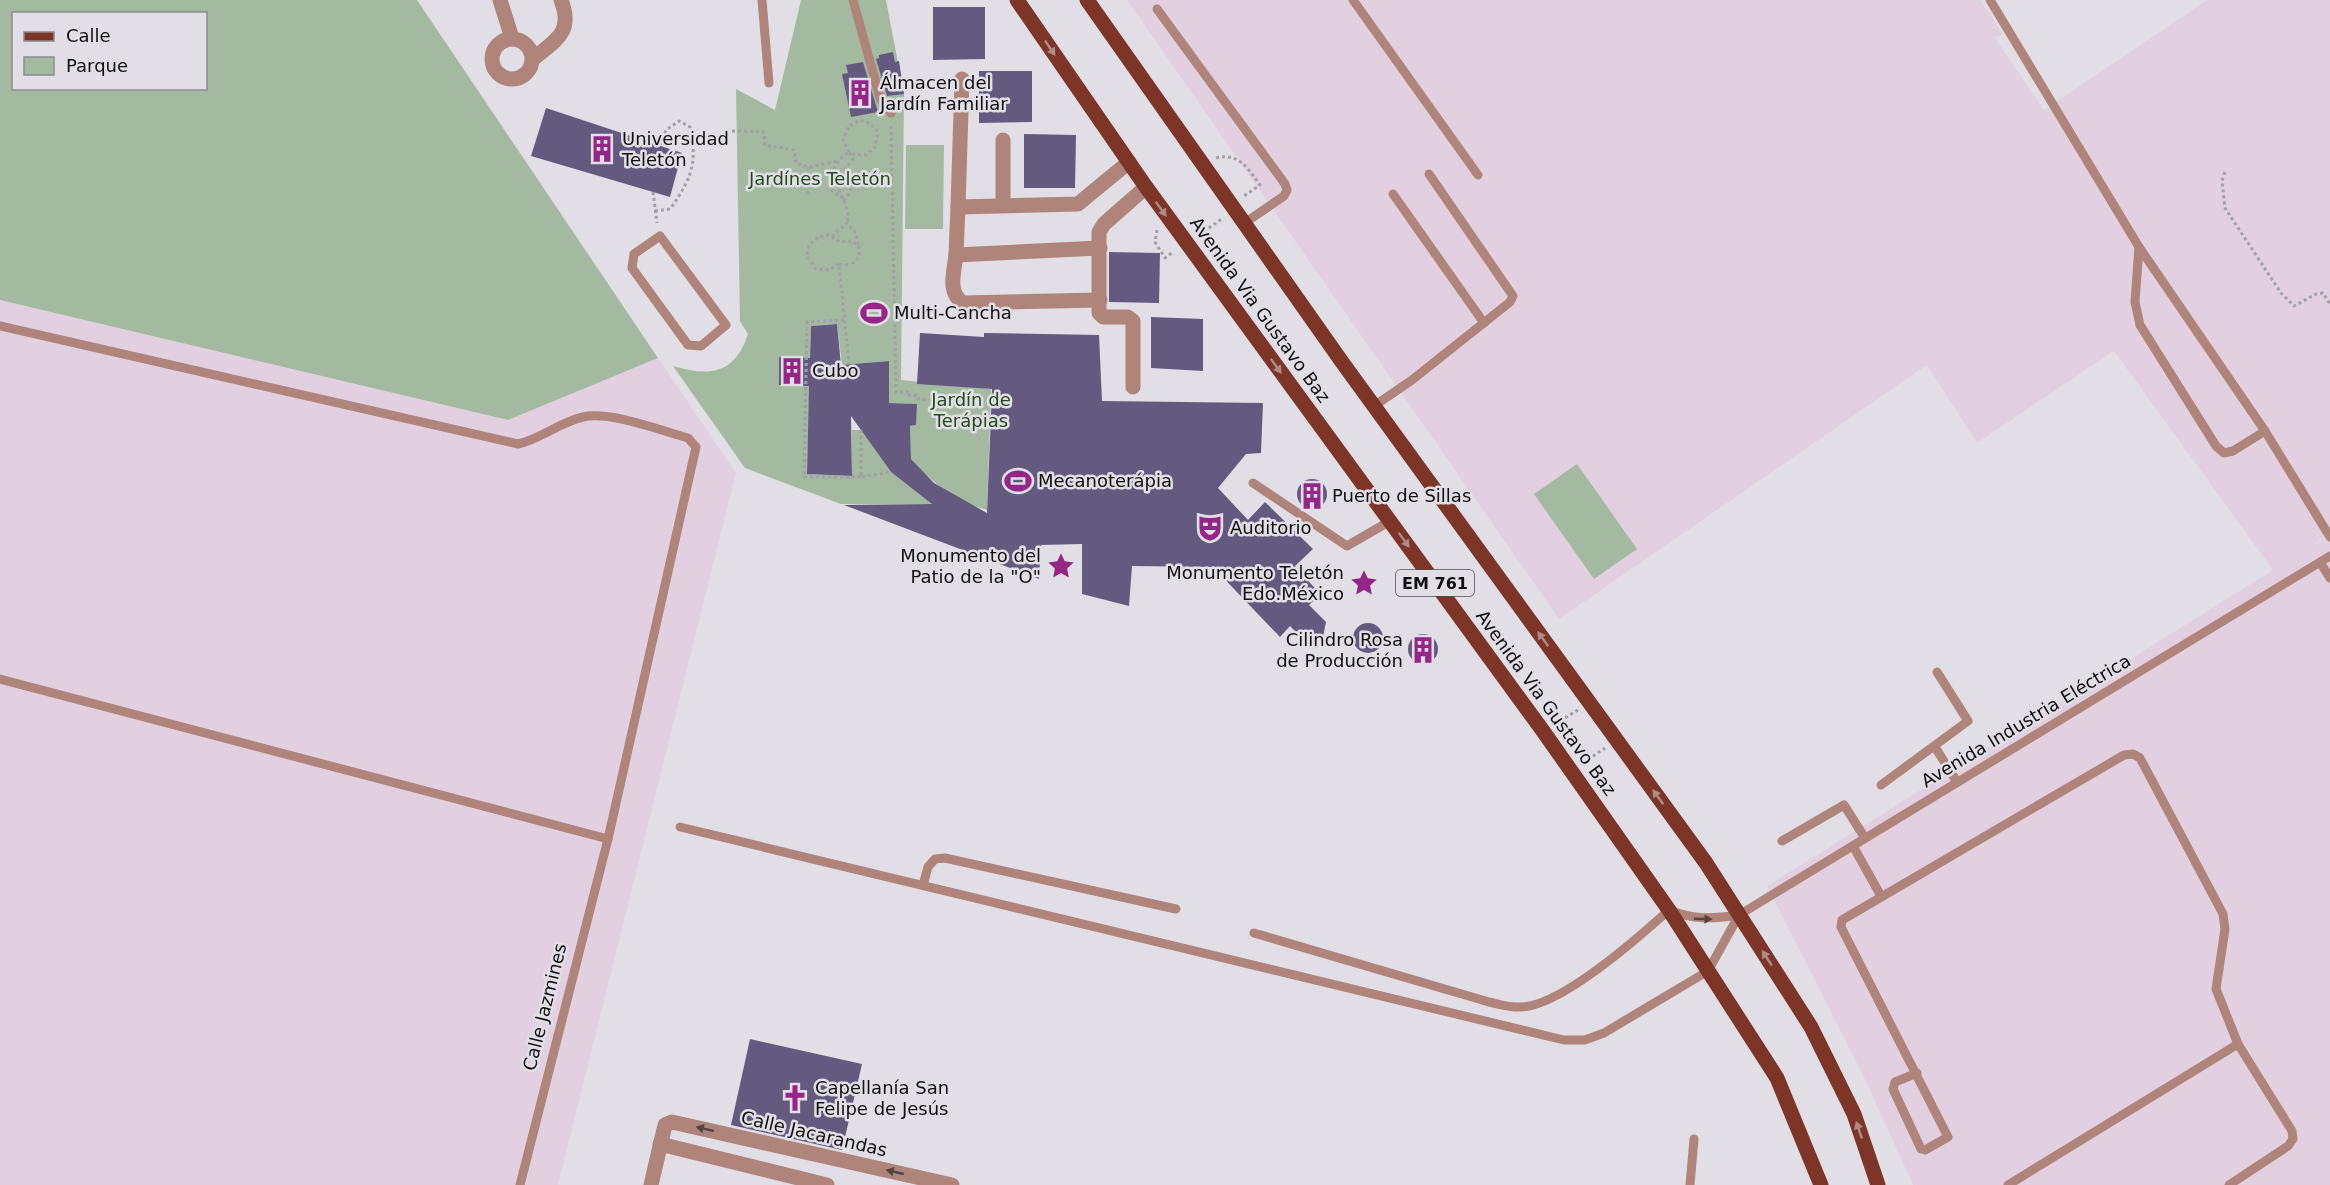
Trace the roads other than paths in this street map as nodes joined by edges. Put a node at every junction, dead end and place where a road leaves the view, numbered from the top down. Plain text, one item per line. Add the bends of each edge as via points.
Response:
1 (500, 0) edge
2 (561, 0) edge
3 (762, 0) edge
4 (853, 0) edge
5 (1017, 0) edge
6 (1087, 0) edge
7 (1353, 0) edge
8 (1990, 0) edge
9 (1157, 9) dead end
10 (512, 38) junction
11 (533, 59) junction
12 (962, 79) dead end
13 (770, 83) dead end
14 (891, 112) road end
15 (1003, 140) dead end
16 (1128, 162) junction
17 (1429, 174) dead end
18 (1478, 174) dead end
19 (1146, 187) junction
20 (1393, 194) dead end
21 (1003, 204) junction
22 (957, 207) junction
23 (1243, 224) junction
24 (660, 236) joint
25 (2139, 247) junction
26 (1100, 248) junction
27 (956, 255) junction
28 (1100, 300) junction
29 (1484, 323) junction
30 (0, 326) edge
31 (1133, 387) dead end
32 (1374, 406) junction
33 (2265, 431) junction
34 (1253, 483) dead end
35 (1390, 521) junction
36 (2330, 537) edge
37 (2330, 556) edge
38 (2320, 562) junction
39 (2330, 578) edge
40 (1937, 672) dead end
41 (0, 680) edge
42 (1935, 747) junction
43 (1957, 782) junction
44 (1881, 785) dead end
45 (680, 827) dead end
46 (1865, 838) junction
47 (608, 839) junction
48 (1782, 841) dead end
49 (1853, 846) junction
50 (923, 885) junction
51 (1881, 896) junction
52 (1176, 909) dead end
53 (1669, 910) junction
54 (1739, 915) junction
55 (1254, 933) dead end
56 (1707, 971) junction
57 (2238, 1044) junction
58 (1917, 1073) junction
59 (1694, 1139) dead end
60 (660, 1144) junction
61 (520, 1185) edge
62 (651, 1185) edge
63 (827, 1185) edge
64 (952, 1185) edge
65 (1690, 1185) edge
66 (1821, 1185) edge
67 (1878, 1185) edge
68 (2008, 1185) edge
69 (2229, 1185) edge

1 - 10 street
2 - 11 street via 566,22 562,34
3 - 13 lane
4 - 14 lane via 880,98
5 -> 16 main road, Avenida Via Gustavo Baz / EM 761
6 - 23 main road, Avenida Via Gustavo Baz / EM 761
7 - 18 lane
8 - 25 lane
9 - 23 lane via 1285,184 1284,196
10 - 11 street via 527,45
10 - 11 street via 493,51 493,67 498,73 512,80 520,78
12 - 22 street
15 - 21 street
16 - 19 main road, Avenida Via Gustavo Baz / EM 761
16 - 21 street via 1083,203
17 - 29 lane via 1513,296
19 - 26 street via 1101,227
19 -> 35 main road, Avenida Via Gustavo Baz / EM 761
20 - 29 lane
21 - 22 street
22 - 27 street
23 - 32 main road, Avenida Via Gustavo Baz / EM 761
24 - 24 lane via 634,254 632,268 688,345 701,346 726,325
25 - 33 lane
25 - 33 lane via 2135,302 2140,326 2216,446 2224,453 2233,451
26 - 27 street
26 - 28 street
27 - 28 street via 952,290 963,303
28 - 31 street via 1100,316 1128,316 1133,321
29 - 32 lane
30 - 47 lane, Calle Jazmines via 518,444 537,439 580,417 599,415 693,441 696,447
54 -> 32 main road, Avenida Via Gustavo Baz / EM 761 via 1706,863
33 - 36 lane
34 - 35 lane via 1347,546
35 -> 53 main road, Avenida Via Gustavo Baz / EM 761
37 - 38 lane, Avenida Industria Eléctrica
38 - 39 lane
38 - 43 lane, Avenida Industria Eléctrica
40 - 42 lane via 1968,721
41 - 47 lane
42 - 43 lane
42 - 44 lane
43 - 46 lane, Avenida Industria Eléctrica
45 - 50 lane
46 - 48 lane via 1844,805
46 - 49 lane, Avenida Industria Eléctrica
47 - 61 lane, Calle Jazmines
49 - 51 lane
49 - 54 lane, Avenida Industria Eléctrica
50 - 52 lane via 928,867 935,859 945,858
50 - 56 lane via 1564,1040 1585,1040 1604,1033
51 - 57 lane via 2124,755 2133,754 2140,759 2223,914 2225,929 2216,989
51 - 58 lane via 1847,915 1841,927
53 -> 54 lane, Avenida Industria Eléctrica via 1711,920
53 - 55 lane via 1640,937 1555,998 1521,1007 1489,1002
53 - 56 main road, Avenida Via Gustavo Baz / EM 761
54 - 56 lane, Avenida Industria Eléctrica
67 -> 54 main road, Avenida Via Gustavo Baz / EM 761 via 1854,1114 1811,1027
56 - 66 main road, Avenida Via Gustavo Baz / EM 761 via 1778,1078
57 - 68 lane
57 - 69 lane via 2292,1131 2293,1139
58 - 58 lane via 1893,1085 1921,1149 1925,1150 1948,1137
59 - 65 lane
60 - 62 street
60 - 63 street
64 -> 60 street, Calle Jacarandas via 667,1123

